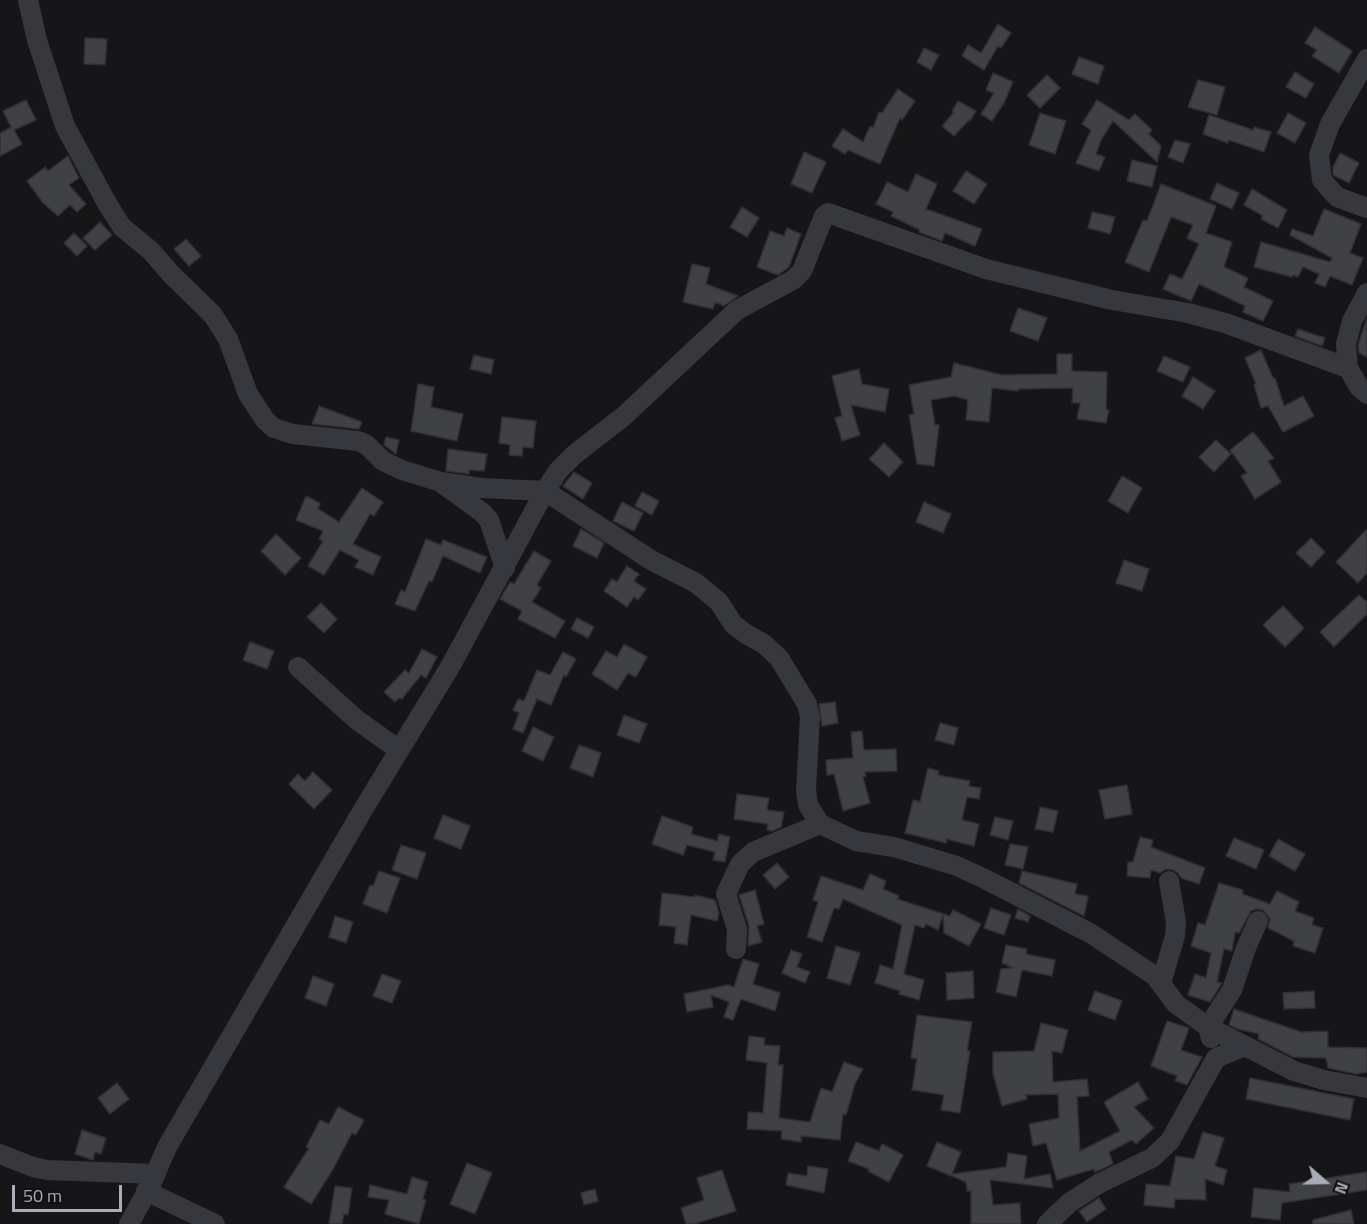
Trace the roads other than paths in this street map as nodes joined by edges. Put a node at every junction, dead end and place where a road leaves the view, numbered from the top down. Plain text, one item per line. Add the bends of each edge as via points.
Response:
1 (28, 0) edge
2 (1367, 58) edge
3 (1367, 208) edge
4 (1367, 293) edge
5 (1348, 368) junction
6 (1367, 394) edge
7 (441, 482) junction
8 (545, 491) junction
9 (505, 568) junction
10 (298, 667) dead end
11 (399, 750) junction
12 (820, 824) junction
13 (1169, 881) dead end
14 (1258, 921) dead end
15 (736, 949) dead end
16 (1161, 983) junction
17 (1208, 1027) junction
18 (1245, 1046) junction
19 (1216, 1058) junction
20 (1367, 1088) edge
21 (0, 1154) edge
22 (156, 1173) junction
23 (146, 1191) junction
24 (129, 1224) edge
25 (215, 1224) edge
26 (1047, 1224) edge

1 - 7 street via 65,126 108,205 123,227 213,315 228,339 248,394 265,420 274,428 293,434 358,441 383,461
2 - 3 street via 1330,124 1319,155 1322,180 1337,197
4 - 5 street via 1352,321 1346,344
5 - 6 street
5 - 8 street via 1225,322 986,269 828,213 802,271 793,280 737,310 624,416 575,454
7 - 8 street
7 - 9 street via 489,520
8 - 9 street
8 - 12 street via 651,561 696,583 719,602 734,624 779,658 807,704 810,717 806,790 808,805
9 - 11 street
10 - 11 street via 357,720
11 - 22 street
12 - 15 street via 753,852 740,864 726,894 737,929
12 - 16 street via 856,841 894,847 985,879 1090,933
13 - 16 street via 1175,936
14 - 17 street via 1232,990
16 - 17 street via 1176,1004
17 - 18 street
17 - 19 street
18 - 19 street
18 - 20 street via 1294,1071
19 - 26 street via 1164,1147 1152,1158 1069,1203
21 - 22 street via 47,1170
22 - 23 street
23 - 24 street
23 - 25 street

